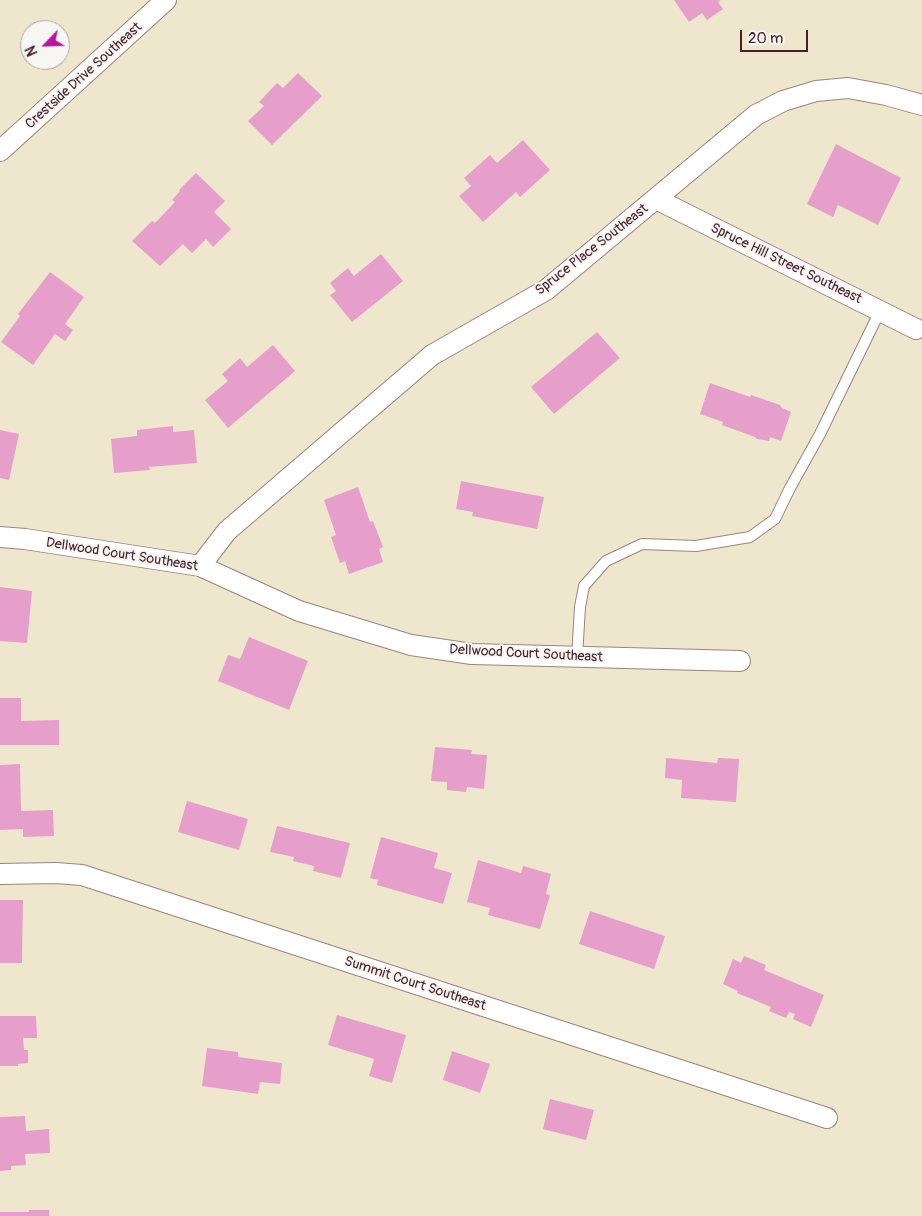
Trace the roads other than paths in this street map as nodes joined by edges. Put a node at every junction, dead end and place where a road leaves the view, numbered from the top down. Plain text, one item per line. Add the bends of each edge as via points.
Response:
1 (166, 0) edge
2 (922, 105) edge
3 (0, 151) edge
4 (656, 199) junction
5 (880, 311) junction
6 (916, 329) dead end
7 (0, 537) edge
8 (200, 566) junction
9 (577, 657) junction
10 (740, 661) dead end
11 (0, 874) edge
12 (827, 1118) dead end

1 - 3 street, Crestside Drive Southeast
2 - 4 street, Spruce Place Southeast via 848,88 816,91 782,101 756,115
4 - 5 street, Spruce Hill Street Southeast
4 - 8 street, Spruce Place Southeast via 546,290 432,355 227,531
5 - 6 street, Spruce Hill Street Southeast
5 - 9 lane via 775,519 750,537 696,546 642,544 606,561 584,586
7 - 8 street, Dellwood Court Southeast
8 - 9 street, Dellwood Court Southeast via 299,611 411,645 472,654
9 - 10 street, Dellwood Court Southeast
11 - 12 street, Summit Court Southeast via 82,875

